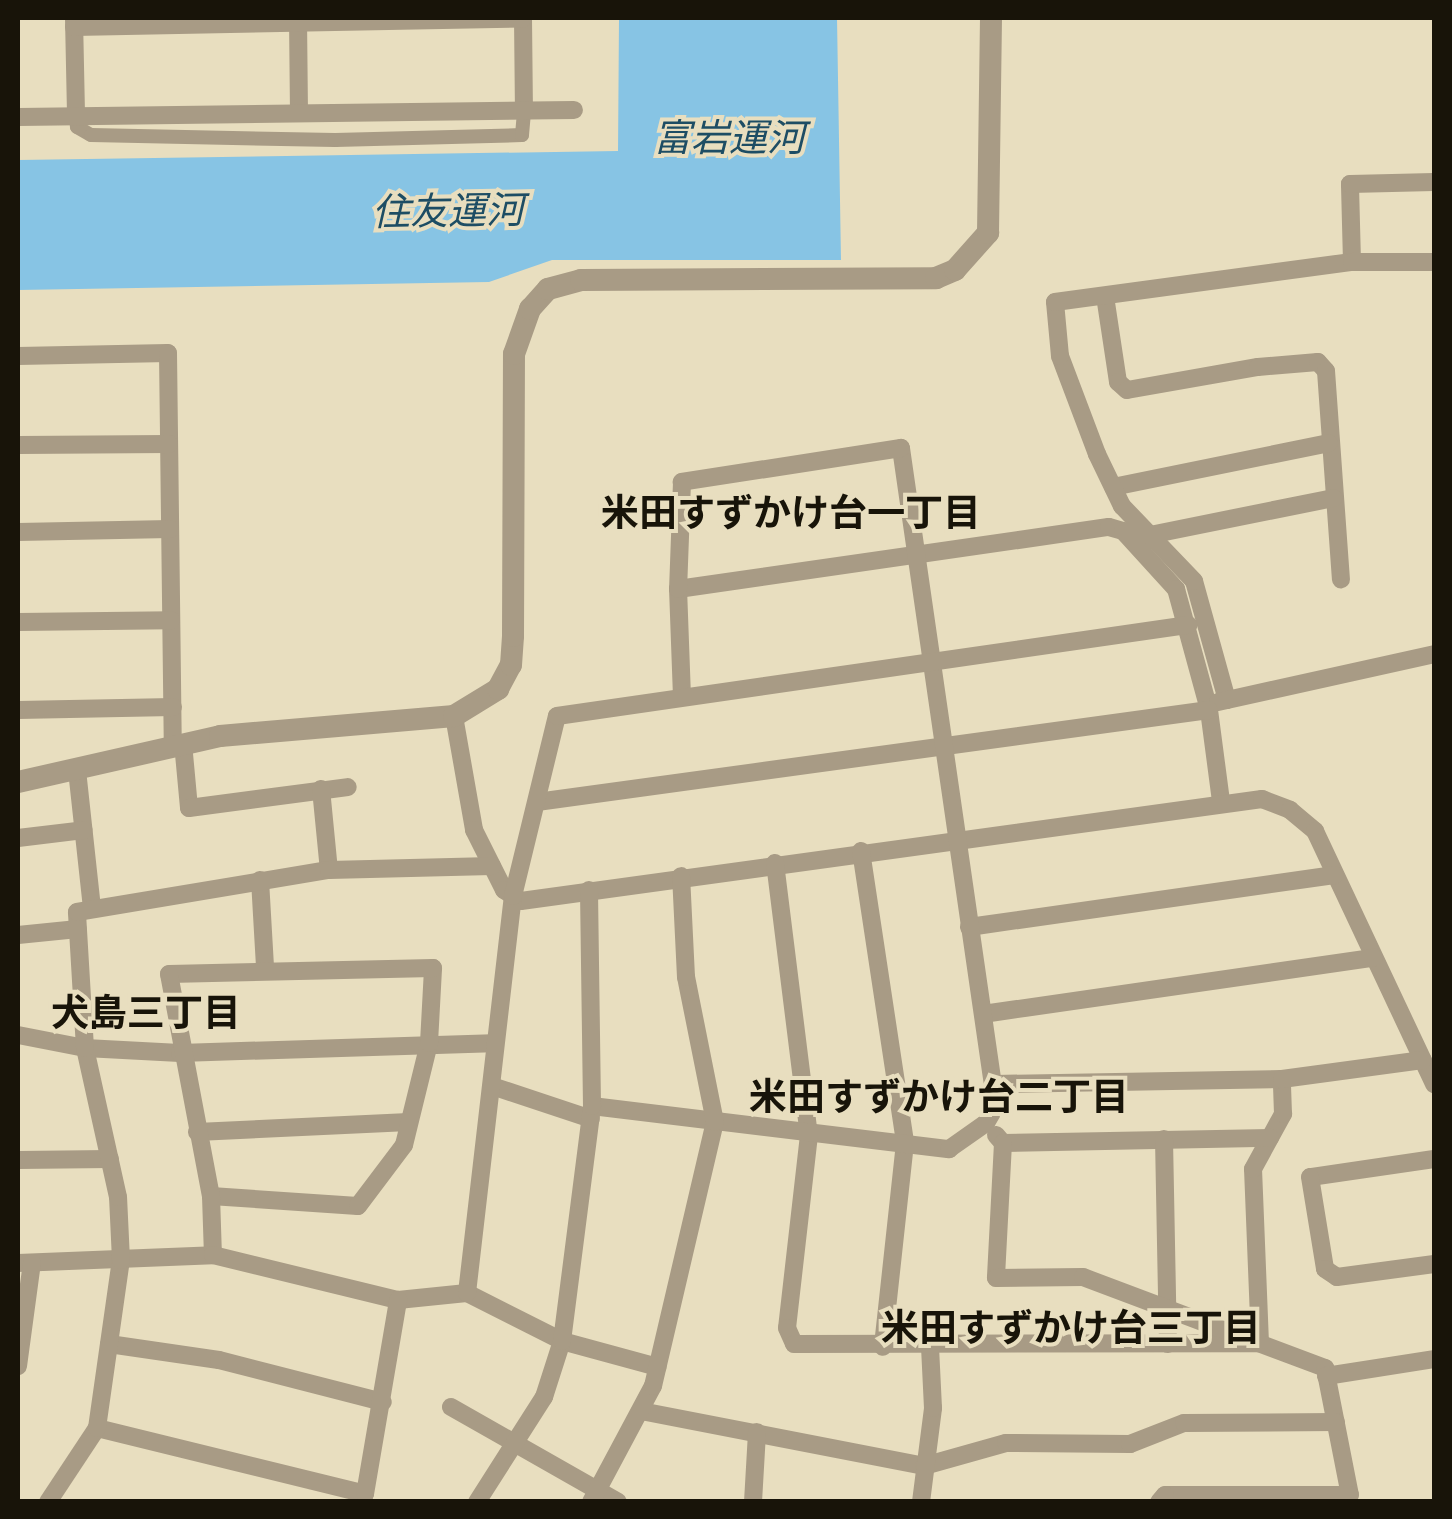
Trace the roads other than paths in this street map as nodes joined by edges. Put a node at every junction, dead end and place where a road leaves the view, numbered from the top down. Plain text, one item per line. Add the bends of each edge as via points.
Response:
1 (523, 18) edge
2 (991, 18) edge
3 (298, 20) edge
4 (74, 22) edge
5 (524, 110) junction
6 (574, 110) dead end
7 (299, 112) junction
8 (76, 116) junction
9 (18, 117) edge
10 (1434, 182) edge
11 (1352, 262) junction
12 (1434, 262) edge
13 (1105, 296) junction
14 (18, 356) edge
15 (1329, 443) junction
16 (169, 444) junction
17 (18, 445) edge
18 (1112, 487) junction
19 (1333, 498) junction
20 (170, 528) junction
21 (18, 532) edge
22 (1150, 535) junction
23 (915, 554) junction
24 (1340, 579) dead end
25 (678, 589) junction
26 (171, 620) junction
27 (18, 622) edge
28 (1188, 626) junction
29 (1434, 654) edge
30 (931, 661) junction
31 (682, 697) junction
32 (1228, 700) junction
33 (172, 707) junction
34 (1208, 707) junction
35 (18, 710) edge
36 (454, 716) junction
37 (178, 745) junction
38 (944, 747) junction
39 (77, 770) junction
40 (18, 782) edge
41 (348, 786) dead end
42 (321, 789) junction
43 (1221, 801) junction
44 (537, 802) junction
45 (84, 830) junction
46 (18, 838) edge
47 (954, 838) junction
48 (862, 851) junction
49 (776, 863) junction
50 (492, 866) junction
51 (329, 870) junction
52 (1334, 875) junction
53 (681, 876) junction
54 (260, 880) junction
55 (589, 890) junction
56 (513, 896) junction
57 (92, 908) junction
58 (969, 927) junction
59 (78, 929) junction
60 (18, 935) edge
61 (1374, 958) junction
62 (265, 968) junction
63 (984, 1014) junction
64 (18, 1035) edge
65 (429, 1043) junction
66 (492, 1043) junction
67 (85, 1048) junction
68 (180, 1053) junction
69 (1422, 1060) junction
70 (1282, 1079) junction
71 (995, 1084) junction
72 (1434, 1084) edge
73 (492, 1086) junction
74 (592, 1112) junction
75 (410, 1122) junction
76 (714, 1122) junction
77 (986, 1123) junction
78 (197, 1132) junction
79 (809, 1135) junction
80 (1270, 1138) junction
81 (1164, 1139) junction
82 (1003, 1143) junction
83 (905, 1144) junction
84 (110, 1158) junction
85 (1434, 1159) edge
86 (18, 1160) edge
87 (211, 1196) junction
88 (213, 1255) junction
89 (120, 1260) junction
90 (25, 1263) edge
91 (1434, 1264) edge
92 (468, 1294) junction
93 (398, 1300) junction
94 (1168, 1308) junction
95 (562, 1341) junction
96 (1260, 1342) junction
97 (109, 1344) junction
98 (1168, 1344) junction
99 (930, 1346) junction
100 (883, 1348) junction
101 (1434, 1359) edge
102 (18, 1366) edge
103 (658, 1367) junction
104 (1326, 1376) junction
105 (383, 1402) junction
106 (451, 1407) dead end
107 (641, 1412) junction
108 (1336, 1422) junction
109 (97, 1428) junction
110 (757, 1432) junction
111 (513, 1441) junction
112 (924, 1466) junction
113 (594, 1495) edge
114 (48, 1502) edge
115 (477, 1502) edge
116 (618, 1502) edge
117 (753, 1502) edge
118 (921, 1502) edge
119 (1160, 1502) edge

1 - 3 street
1 - 5 street
2 - 36 street via 988,233 956,270 936,278 581,280 548,289 530,308 514,354 511,665 498,689
3 - 4 street
3 - 7 street
4 - 8 street
5 - 6 street
5 - 7 street
5 - 8 street via 522,135 320,140 91,135 77,127
7 - 8 street
8 - 9 street
10 - 11 street via 1350,184
11 - 12 street
11 - 13 street
13 - 15 street via 1118,382 1127,390 1318,362 1326,371
13 - 18 street via 1055,302 1060,356
14 - 16 street via 168,353
15 - 18 street
15 - 19 street
16 - 17 street
16 - 20 street
18 - 22 street
19 - 22 street
19 - 24 street
20 - 21 street
20 - 26 street
22 - 32 street via 1194,581
23 - 25 street
23 - 25 street via 901,448 682,482
23 - 28 street via 1109,527 1123,531 1176,589
23 - 30 street
25 - 31 street
26 - 27 street
26 - 33 street
28 - 30 street
28 - 34 street
29 - 32 street
30 - 31 street
30 - 38 street
31 - 44 street via 557,716
32 - 34 street
33 - 35 street
33 - 37 street
34 - 38 street
34 - 43 street
36 - 37 street
36 - 50 street via 474,830
37 - 39 street
37 - 42 street via 189,808
38 - 44 street
38 - 47 street
39 - 40 street
39 - 45 street
41 - 42 street
42 - 51 street
43 - 47 street
43 - 52 street via 1262,798 1290,810 1315,831
44 - 56 street
45 - 46 street
45 - 57 street
47 - 48 street
47 - 58 street
48 - 49 street
48 - 83 street
49 - 53 street
49 - 79 street
50 - 51 street
50 - 56 street
51 - 54 street
52 - 58 street
52 - 61 street
53 - 55 street
53 - 76 street via 686,977
54 - 57 street
54 - 62 street
55 - 56 street via 521,901
55 - 74 street
56 - 66 street
57 - 59 street via 77,912
58 - 63 street
59 - 60 street
59 - 67 street
61 - 63 street
61 - 69 street
62 - 65 street via 433,968
62 - 68 street via 169,974
63 - 71 street
64 - 67 street
65 - 66 street
65 - 68 street
65 - 75 street
66 - 73 street
67 - 68 street
67 - 84 street
68 - 78 street
69 - 70 street
69 - 72 street
70 - 71 street
70 - 80 street via 1283,1114
71 - 77 street via 996,1106
73 - 74 street
73 - 92 street
74 - 76 street
74 - 95 street
75 - 78 street
75 - 87 street via 392,1170 358,1206
76 - 79 street
76 - 103 street
77 - 82 street
77 - 83 street via 949,1149
78 - 87 street
79 - 83 street
79 - 100 street via 787,1328 794,1344
80 - 81 street
80 - 96 street via 1253,1169
81 - 82 street
81 - 94 street
82 - 94 street via 996,1278 1082,1276
83 - 100 street
84 - 86 street
84 - 89 street
85 - 91 street via 1310,1178 1325,1269 1337,1277
87 - 88 street
88 - 89 street
88 - 93 street
89 - 90 street
89 - 97 street
90 - 102 street
92 - 93 street
92 - 95 street
93 - 105 street
94 - 96 street
94 - 98 street
95 - 103 street
95 - 111 street via 544,1397
96 - 98 street
96 - 104 street via 1325,1368
97 - 105 street via 219,1360
97 - 109 street
98 - 99 street
99 - 100 street
99 - 112 street via 933,1408
101 - 104 street
103 - 107 street
104 - 108 street
105 - 109 street via 365,1494
106 - 111 street
107 - 110 street
107 - 113 street
108 - 112 street via 1184,1423 1130,1444 1006,1442
108 - 119 street via 1350,1495 1165,1496
109 - 114 street
110 - 112 street
110 - 117 street
111 - 113 street
111 - 115 street
112 - 118 street
113 - 116 street

